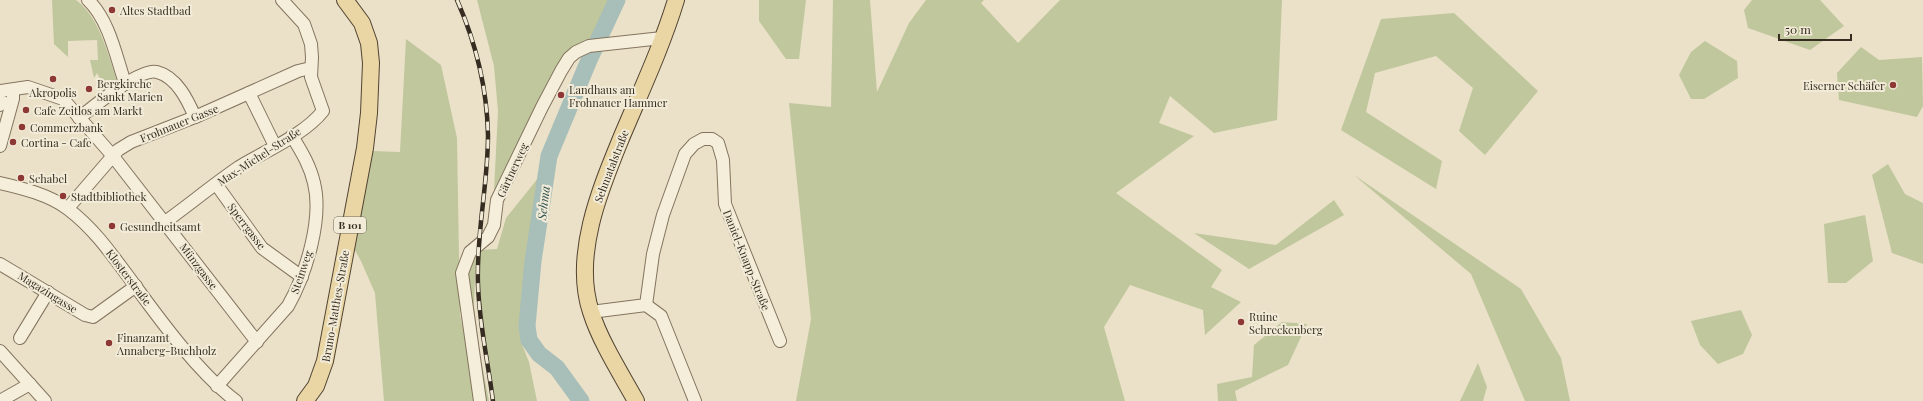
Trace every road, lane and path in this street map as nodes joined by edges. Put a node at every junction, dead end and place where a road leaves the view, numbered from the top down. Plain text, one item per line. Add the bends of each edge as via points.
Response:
1 (88, 0) edge
2 (282, 0) edge
3 (345, 0) edge
4 (676, 0) edge
5 (662, 38) junction
6 (311, 72) junction
7 (125, 83) junction
8 (13, 90) junction
9 (249, 93) junction
10 (1, 99) edge
11 (195, 117) junction
12 (79, 118) junction
13 (292, 136) junction
14 (0, 146) edge
15 (275, 146) junction
16 (112, 155) junction
17 (0, 183) edge
18 (216, 184) junction
19 (68, 208) junction
20 (166, 222) junction
21 (0, 264) edge
22 (302, 277) junction
23 (136, 286) junction
24 (48, 292) junction
25 (646, 305) junction
26 (590, 312) junction
27 (20, 338) dead end
28 (780, 341) dead end
29 (257, 342) junction
30 (0, 351) edge
31 (30, 384) junction
32 (218, 386) junction
33 (0, 401) edge
34 (45, 401) edge
35 (236, 401) edge
36 (305, 401) edge
37 (480, 401) edge
38 (636, 401) edge
39 (695, 401) edge

1 - 7 street via 105,27
2 - 6 street via 304,24 311,44
3 - 36 main road, Bruno-Matthes-Straße / B 101 via 357,14 369,43 369,113 325,361 316,386
4 - 5 main road, Sehmatalstraße
5 - 26 main road, Sehmatalstraße via 599,192 589,231 585,271
5 - 37 street, Gärtnerweg via 589,46 569,58 497,200 494,225 488,237 470,252 462,273
6 - 9 street, Frohnauer Gasse via 298,71
6 - 13 street, Max-Michel-Straße via 322,111 317,119
7 - 11 street via 157,72 181,90
7 - 12 street
8 - 10 street, Münzgasse
8 - 12 street, Münzgasse via 28,87 63,99
8 - 14 street via 14,99
9 - 11 street, Frohnauer Gasse
9 - 15 street
11 - 16 street, Frohnauer Gasse via 131,142
12 - 16 street, Münzgasse
13 - 15 street, Max-Michel-Straße
13 - 22 street, Steinweg via 307,162 317,202 309,253
15 - 18 street, Max-Michel-Straße
16 - 19 street, Frohnauer Gasse
16 - 20 street, Münzgasse
17 - 19 street, Klosterstraße via 51,199
18 - 20 street, Max-Michel-Straße
18 - 22 street, Sperrgasse via 262,248
19 - 23 street, Klosterstraße via 102,241
20 - 29 street, Münzgasse
21 - 24 street, Magazingasse
22 - 29 street, Steinweg via 288,306
23 - 24 street, Magazingasse via 93,317 85,315
23 - 32 street, Klosterstraße
24 - 27 street
25 - 26 street
25 - 28 street, Daniel-Knapp-Straße via 653,254 663,215 685,154 694,144 703,139 712,139 718,143 723,160 725,204
25 - 39 street via 661,316
26 - 38 main road, Sehmatalstraße
29 - 32 street, Steinweg
30 - 31 street
31 - 33 street
31 - 34 street
32 - 35 street, Klosterstraße

